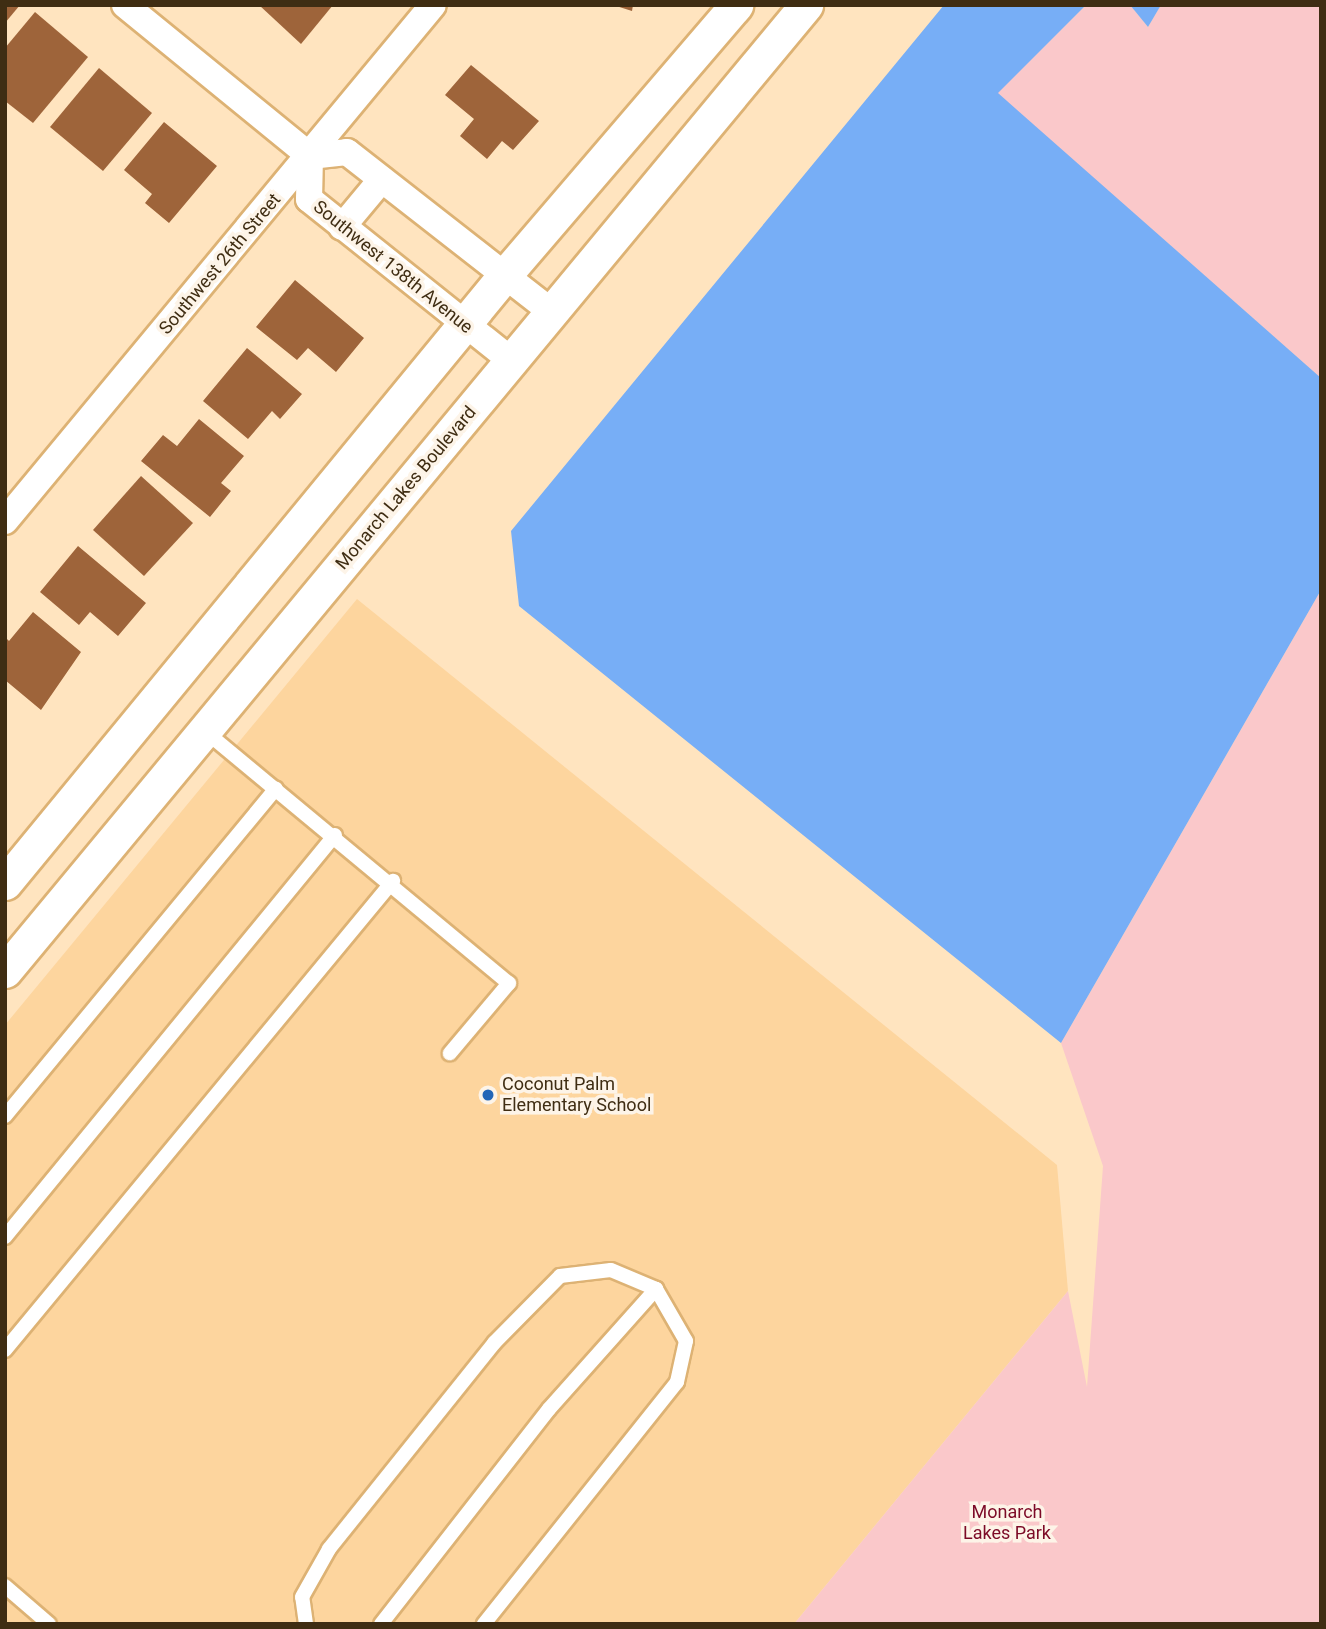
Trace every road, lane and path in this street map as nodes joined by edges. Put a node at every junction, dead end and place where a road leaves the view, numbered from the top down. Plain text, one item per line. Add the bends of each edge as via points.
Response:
1 (125, 5) edge
2 (433, 5) edge
3 (736, 5) edge
4 (782, 5) edge
5 (806, 5) edge
6 (760, 61) junction
7 (310, 156) junction
8 (382, 179) junction
9 (342, 227) junction
10 (504, 276) junction
11 (552, 312) junction
12 (465, 324) junction
13 (512, 361) junction
14 (5, 521) edge
15 (205, 731) junction
16 (276, 788) junction
17 (335, 835) junction
18 (393, 881) junction
19 (5, 883) edge
20 (5, 971) edge
21 (450, 1053) dead end
22 (5, 1116) edge
23 (5, 1237) edge
24 (656, 1289) junction
25 (5, 1350) edge
26 (5, 1586) edge
27 (49, 1624) edge
28 (306, 1624) edge
29 (382, 1624) edge
30 (484, 1624) edge

1 - 7 street
2 - 7 street, Southwest 26th Street
3 - 10 street
4 - 6 street
5 - 6 street, Monarch Lakes Boulevard
6 - 11 street, Monarch Lakes Boulevard
7 - 8 street via 347,152
7 - 9 street, Southwest 138th Avenue via 309,199
7 - 14 street, Southwest 26th Street
8 - 9 street
8 - 10 street
9 - 12 street, Southwest 138th Avenue
10 - 11 street
10 - 12 street
11 - 13 street, Monarch Lakes Boulevard
12 - 13 street, Southwest 138th Avenue
12 - 19 street
13 - 15 street, Monarch Lakes Boulevard
15 - 16 lane
15 - 20 street, Monarch Lakes Boulevard
16 - 17 lane
16 - 22 lane
17 - 18 lane
17 - 23 lane
18 - 21 lane via 509,983
18 - 25 lane
24 - 28 lane via 611,1270 560,1276 494,1343 328,1549 302,1597
24 - 29 lane via 549,1409
24 - 30 lane via 686,1341 677,1382
26 - 27 lane

